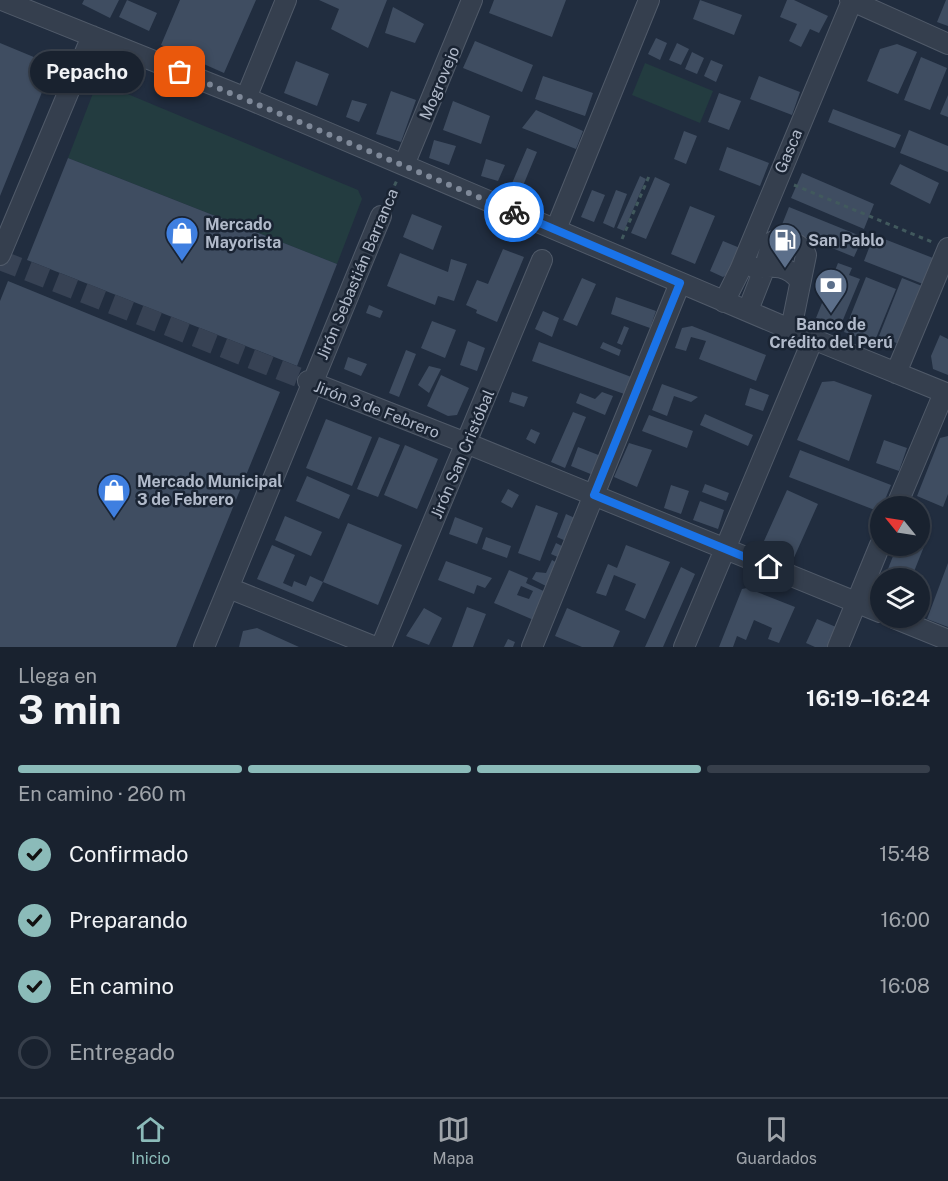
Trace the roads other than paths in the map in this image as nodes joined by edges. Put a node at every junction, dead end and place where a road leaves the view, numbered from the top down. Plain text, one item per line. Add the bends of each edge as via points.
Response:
1 (2, 0) edge
2 (286, 0) edge
3 (472, 0) edge
4 (649, 0) edge
5 (851, 0) edge
6 (92, 36) junction
7 (948, 44) edge
8 (246, 99) junction
9 (404, 165) junction
10 (381, 216) road end
11 (556, 230) junction
12 (948, 248) edge
13 (0, 255) edge
14 (542, 260) dead end
15 (765, 267) junction
16 (740, 270) junction
17 (800, 280) junction
18 (680, 283) junction
19 (724, 302) junction
20 (748, 310) junction
21 (791, 329) junction
22 (813, 339) junction
23 (896, 373) junction
24 (310, 382) junction
25 (946, 393) edge
26 (466, 443) junction
27 (594, 495) junction
28 (901, 496) edge
29 (725, 549) junction
30 (876, 556) edge
31 (229, 588) junction
32 (857, 603) junction
33 (870, 608) edge
34 (919, 628) edge
35 (948, 640) edge
36 (204, 647) edge
37 (375, 647) edge
38 (381, 647) edge
39 (532, 647) edge
40 (684, 647) edge
41 (838, 647) edge

1 - 6 street
2 - 8 street
3 - 9 street, Mogrovejo
4 - 11 street
5 - 7 street
5 - 16 street, Gasca
6 - 8 street
6 - 13 street
8 - 9 street
9 - 11 street
10 - 24 street, Jirón Sebastián Barranca
11 - 18 street
12 - 23 street
14 - 26 street, Jirón San Cristóbal
15 - 16 street
15 - 17 street via 789,269
15 - 17 street via 772,242 780,238 804,249
15 - 20 street
16 - 19 street, Gasca
17 - 21 street
18 - 19 street
18 - 27 street
19 - 20 street
20 - 21 street
21 - 22 street
22 - 23 street
22 - 29 street
23 - 25 street
24 - 26 street, Jirón 3 de Febrero
24 - 31 street, Jirón Sebastián Barranca
25 - 28 street
26 - 27 street, Jirón 3 de Febrero
26 - 38 street, Jirón San Cristóbal
27 - 29 street, Jirón 3 de Febrero
27 - 39 street
29 - 32 street, Jirón 3 de Febrero
29 - 40 street
30 - 32 street
31 - 36 street, Jirón Sebastián Barranca
31 - 37 street
32 - 33 street, Jirón 3 de Febrero
32 - 41 street
34 - 35 street

